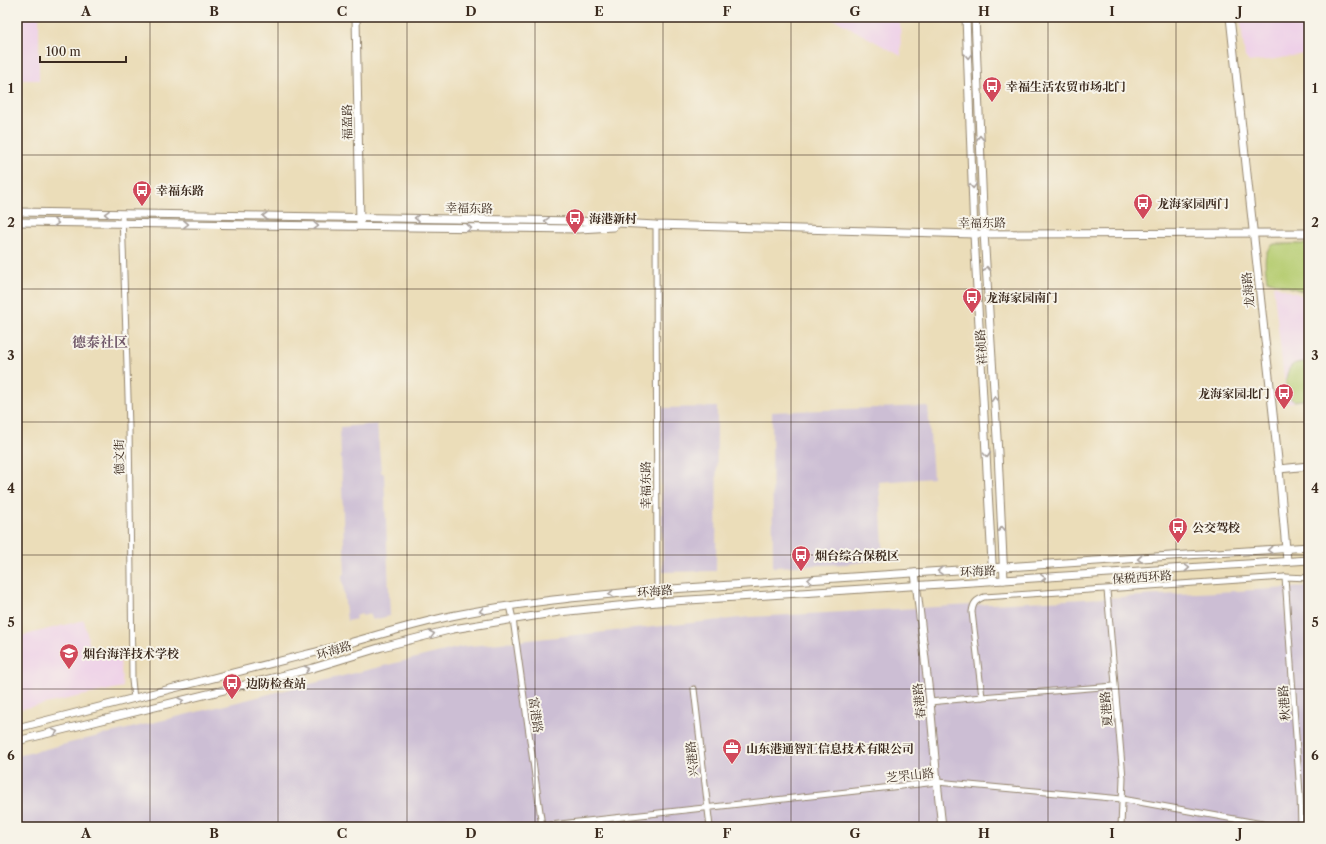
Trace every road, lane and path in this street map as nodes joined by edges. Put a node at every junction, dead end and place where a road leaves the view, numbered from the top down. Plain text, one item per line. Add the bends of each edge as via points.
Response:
1 (356, 17) edge
2 (966, 17) edge
3 (976, 17) edge
4 (1230, 17) edge
5 (17, 212) edge
6 (122, 214) junction
7 (360, 217) junction
8 (17, 222) edge
9 (122, 224) junction
10 (656, 225) junction
11 (360, 226) junction
12 (984, 233) junction
13 (1253, 233) junction
14 (1309, 233) edge
15 (974, 234) junction
16 (1309, 466) edge
17 (1279, 469) junction
18 (1309, 547) edge
19 (1286, 549) junction
20 (1309, 560) edge
21 (1287, 561) junction
22 (993, 568) junction
23 (1003, 568) junction
24 (915, 573) junction
25 (1285, 577) junction
26 (1309, 578) edge
27 (1004, 580) junction
28 (994, 581) junction
29 (916, 585) junction
30 (656, 590) junction
31 (1106, 590) junction
32 (657, 602) junction
33 (510, 606) junction
34 (513, 619) junction
35 (1114, 686) junction
36 (694, 689) dead end
37 (982, 697) junction
38 (134, 699) junction
39 (930, 702) junction
40 (17, 728) edge
41 (17, 741) edge
42 (937, 782) junction
43 (1122, 799) junction
44 (707, 807) junction
45 (542, 826) edge
46 (710, 827) edge
47 (942, 827) edge
48 (1121, 827) edge
49 (1279, 827) edge
50 (1301, 827) edge

1 - 7 street, 福盈路
2 -> 15 street
12 -> 3 street, 祥祯路
4 - 13 street, 龙海路
6 -> 5 street, 幸福东路
7 -> 6 street, 幸福东路
6 - 9 street, 德文街
10 -> 7 street, 幸福东路
7 - 11 street, 福盈路
8 -> 9 street, 幸福东路
9 -> 11 street, 幸福东路
9 - 38 street, 德文街
11 -> 10 street, 幸福东路 via 579,229
10 - 15 street, 幸福东路
10 - 30 street, 幸福东路
12 - 13 street, 幸福东路
12 - 15 street, 幸福东路
23 -> 12 street, 祥祯路
13 - 14 street, 幸福东路
13 - 17 street, 龙海路
15 -> 22 street
16 - 17 street
17 - 19 street, 龙海路
18 - 19 street, 环海路
19 - 21 street, 龙海路
19 -> 23 street, 环海路
20 - 21 street, 环海路
27 -> 21 street, 环海路
22 - 23 street, 环海路
22 -> 24 street, 环海路
22 - 28 street
23 - 27 street, 祥祯路
24 - 29 street, 春港路
24 -> 30 street, 环海路
25 - 26 street, 保税西环路
25 - 31 street, 保税西环路
25 - 50 street, 秋港路
27 - 28 street, 环海路
28 - 29 street, 环海路
29 - 32 street, 环海路
29 - 39 street, 春港路
30 - 32 street, 幸福东路
30 -> 33 street, 环海路
31 - 35 street, 夏港路
31 - 37 street, 保税西环路 via 984,597 977,600 972,612
32 - 34 street, 环海路
33 - 34 street, 富港路
33 -> 38 street, 环海路 via 451,616
41 -> 34 street, 环海路 via 305,670 453,629
34 - 45 street, 富港路
35 - 37 street
35 - 43 street, 夏港路 via 1123,778
36 - 44 street, 兴港路
37 - 39 street
38 - 40 street, 环海路
39 - 42 street, 春港路
42 - 43 street, 芝罘山路
42 - 44 street, 芝罘山路
42 - 47 street, 春港路
43 - 48 street, 夏港路
43 - 49 street, 芝罘山路
44 - 45 street, 芝罘山路
44 - 46 street, 兴港路

